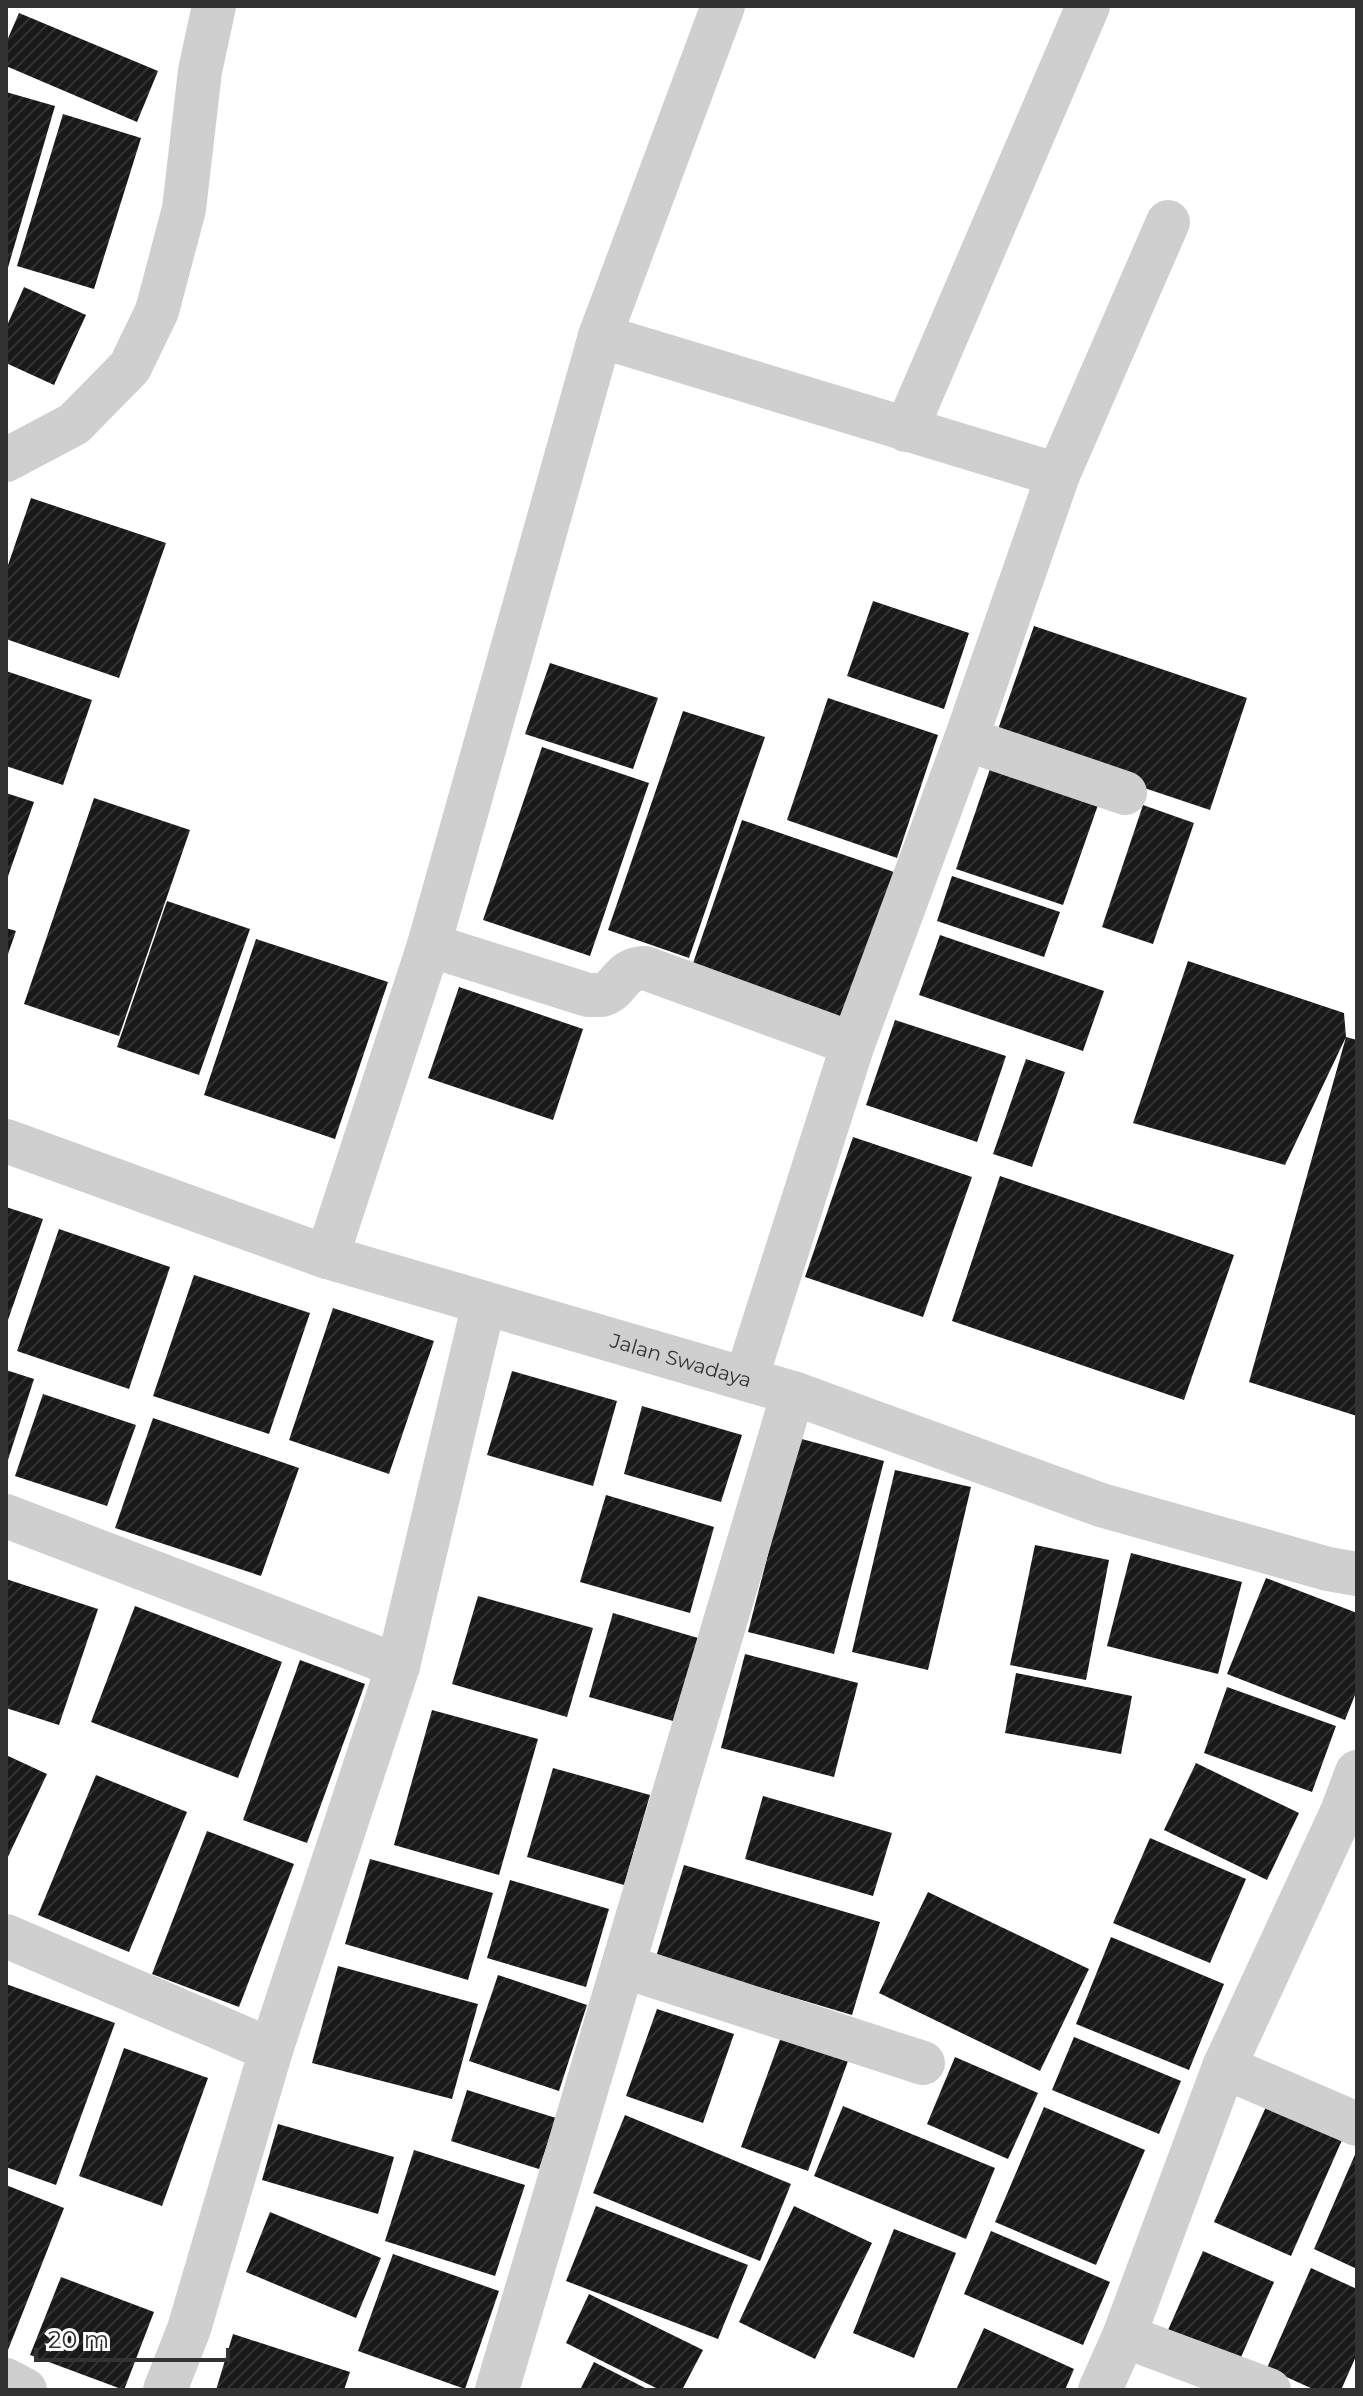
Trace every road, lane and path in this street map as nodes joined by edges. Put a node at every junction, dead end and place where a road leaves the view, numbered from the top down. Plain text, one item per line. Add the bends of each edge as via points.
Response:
1 (214, 6) edge
2 (723, 6) edge
3 (1088, 6) edge
4 (1168, 222) dead end
5 (600, 336) junction
6 (906, 430) junction
7 (6, 460) edge
8 (1058, 475) junction
9 (966, 739) junction
10 (1125, 793) dead end
11 (429, 945) junction
12 (853, 1044) junction
13 (6, 1141) edge
14 (327, 1257) junction
15 (484, 1303) junction
16 (746, 1379) junction
17 (793, 1393) junction
18 (6, 1516) edge
19 (1357, 1574) edge
20 (398, 1666) junction
21 (1357, 1772) edge
22 (1349, 1815) edge
23 (6, 1936) edge
24 (623, 1966) junction
25 (271, 2050) junction
26 (923, 2063) dead end
27 (1224, 2067) junction
28 (1357, 2124) edge
29 (1124, 2336) junction
30 (6, 2380) edge
31 (25, 2390) edge
32 (165, 2390) edge
33 (497, 2390) edge
34 (1100, 2390) edge
35 (1269, 2390) edge

1 - 7 street via 200,71 184,209 157,311 130,367 74,424
2 - 5 street
3 - 6 street
4 - 8 street
5 - 6 street
5 - 11 street
6 - 8 street
8 - 9 street
9 - 10 street
9 - 12 street
11 - 12 street via 588,995 601,995 625,974 645,968
11 - 14 street
12 - 16 street
13 - 14 street, Jalan Swadaya
14 - 15 street, Jalan Swadaya
15 - 16 street, Jalan Swadaya
15 - 20 street
16 - 17 street, Jalan Swadaya
17 - 19 street, Jalan Swadaya via 1101,1505
17 - 24 street
18 - 20 street
20 - 25 street
21 - 22 street
22 - 27 street
23 - 25 street
24 - 26 street
24 - 33 street
25 - 32 street via 189,2329
27 - 28 street
27 - 29 street
29 - 34 street
29 - 35 street
30 - 31 street

